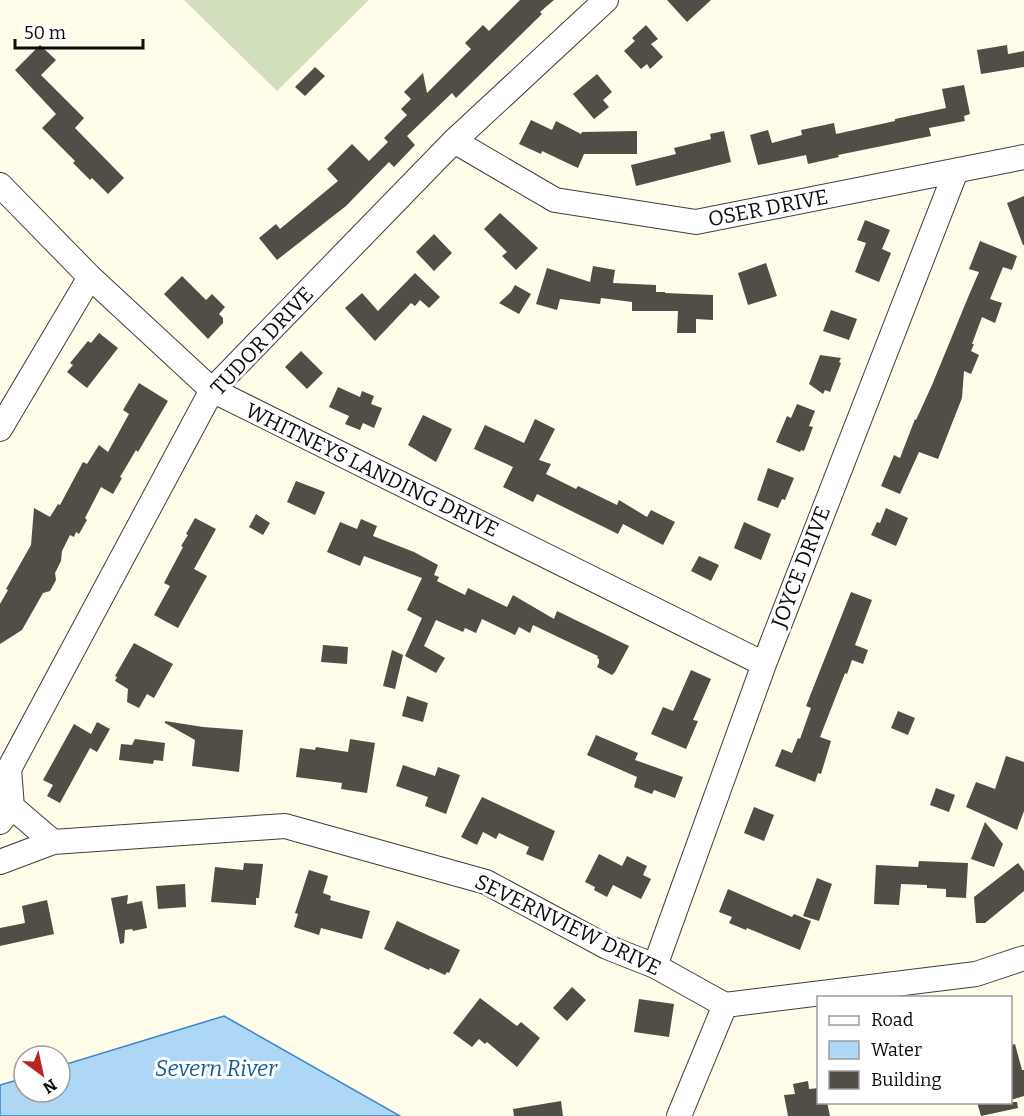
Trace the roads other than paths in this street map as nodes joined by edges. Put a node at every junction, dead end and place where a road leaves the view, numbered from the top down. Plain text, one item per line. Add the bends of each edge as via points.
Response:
1 (606, 0) edge
2 (454, 141) junction
3 (1024, 158) edge
4 (956, 171) junction
5 (0, 185) edge
6 (90, 277) junction
7 (212, 390) junction
8 (0, 429) edge
9 (764, 664) junction
10 (6, 814) edge
11 (52, 842) junction
12 (0, 862) edge
13 (1024, 958) edge
14 (655, 966) junction
15 (725, 1005) junction
16 (679, 1116) edge

1 - 2 street, TUDOR DRIVE
2 - 4 street, OSER DRIVE via 555,200 696,222
2 - 7 street, TUDOR DRIVE
3 - 4 street, OSER DRIVE
4 - 9 street, JOYCE DRIVE
5 - 6 street, WHITNEYS LANDING DRIVE
6 - 7 street, WHITNEYS LANDING DRIVE
6 - 8 street
7 - 9 street, WHITNEYS LANDING DRIVE
7 - 10 street, TUDOR DRIVE via 9,769
9 - 14 street, JOYCE DRIVE
10 - 11 street
11 - 12 street, SEVERNVIEW DRIVE
11 - 14 street, SEVERNVIEW DRIVE via 285,826 486,882 607,947
13 - 15 street via 976,974
14 - 15 street, SEVERNVIEW DRIVE
15 - 16 street

